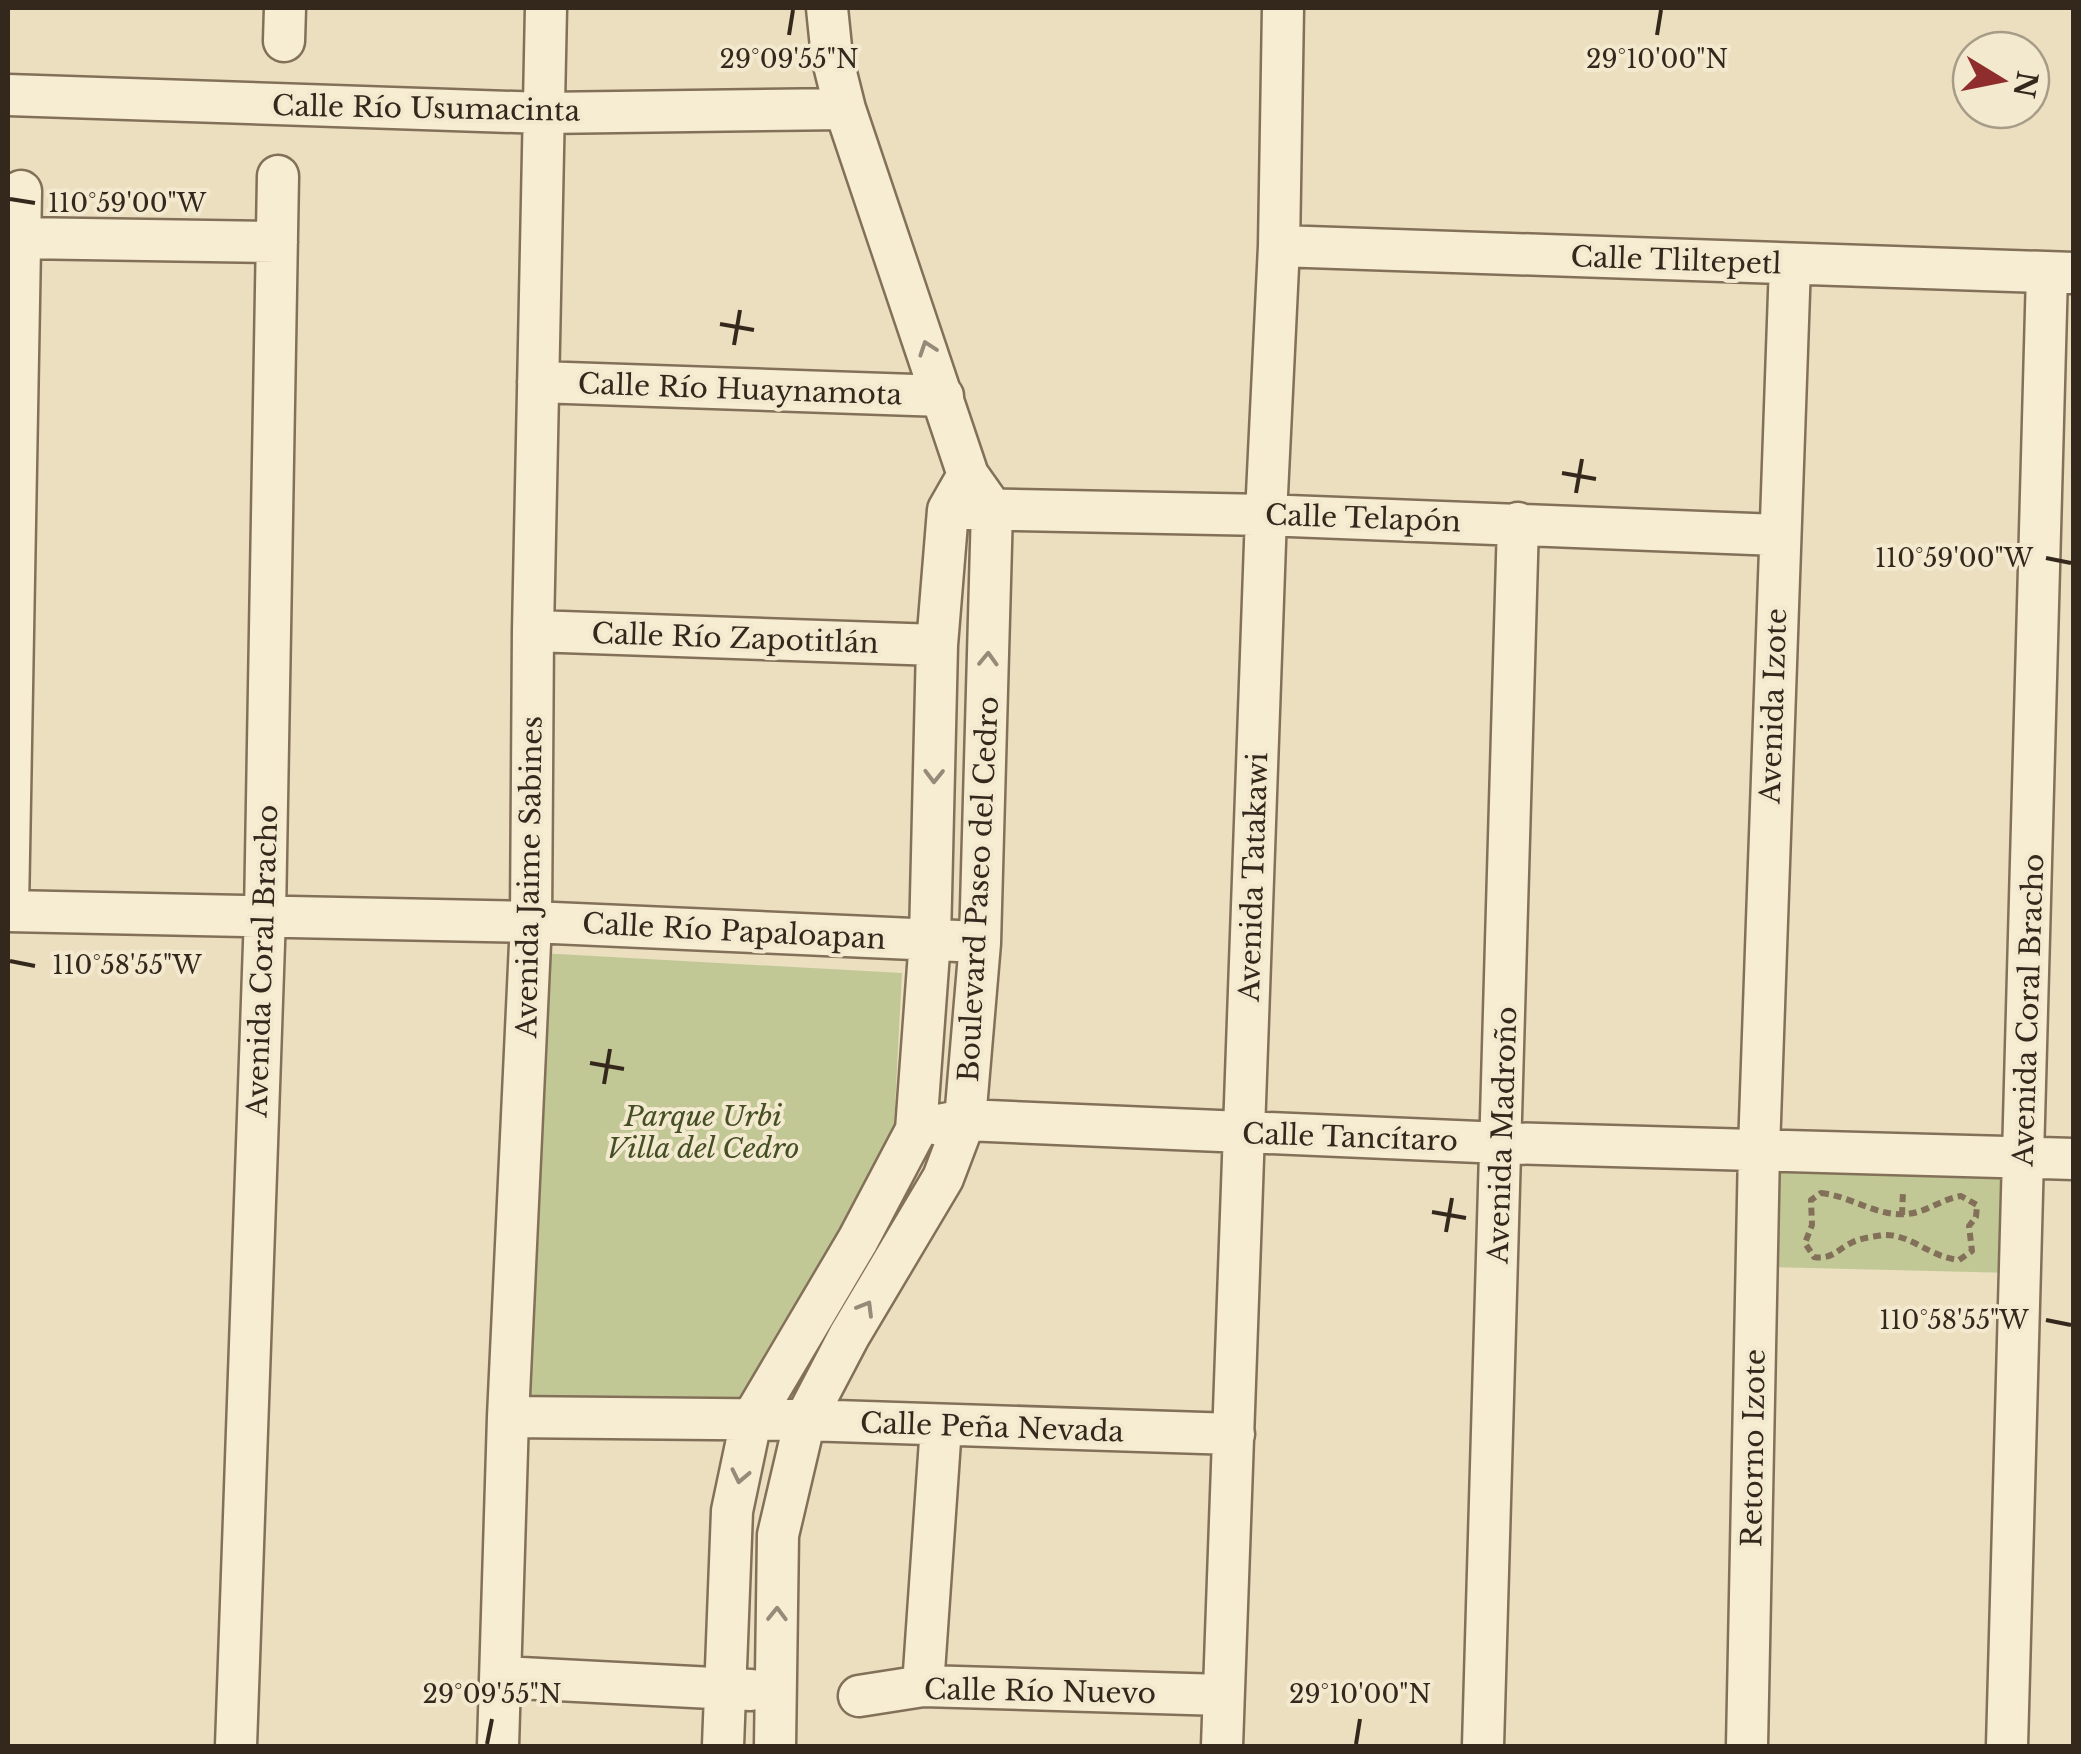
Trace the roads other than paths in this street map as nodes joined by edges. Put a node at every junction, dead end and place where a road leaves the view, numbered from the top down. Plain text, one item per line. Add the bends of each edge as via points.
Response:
1 (546, 8) edge
2 (827, 8) edge
3 (1282, 8) edge
4 (8, 96) edge
5 (844, 109) junction
6 (542, 113) junction
7 (278, 176) dead end
8 (20, 191) dead end
9 (21, 238) junction
10 (277, 242) junction
11 (1279, 246) junction
12 (1790, 264) junction
13 (2060, 273) edge
14 (538, 382) junction
15 (943, 396) junction
16 (968, 475) junction
17 (992, 508) junction
18 (948, 510) junction
19 (1266, 514) junction
20 (1518, 523) junction
21 (2058, 525) edge
22 (1778, 535) junction
23 (533, 631) junction
24 (937, 645) junction
25 (8, 910) edge
26 (265, 915) junction
27 (530, 922) junction
28 (930, 939) junction
29 (980, 943) junction
30 (965, 1120) junction
31 (916, 1130) junction
32 (1244, 1133) junction
33 (1502, 1143) junction
34 (1759, 1149) junction
35 (2024, 1158) junction
36 (2074, 1158) edge
37 (508, 1417) junction
38 (805, 1420) junction
39 (751, 1421) junction
40 (941, 1426) junction
41 (1234, 1434) junction
42 (500, 1677) junction
43 (923, 1686) junction
44 (725, 1688) junction
45 (775, 1691) junction
46 (1222, 1695) junction
47 (859, 1696) dead end
48 (236, 1746) edge
49 (498, 1746) edge
50 (723, 1746) edge
51 (774, 1746) edge
52 (1222, 1746) edge
53 (1483, 1746) edge
54 (1747, 1746) edge
55 (2007, 1746) edge

1 - 6 street, Avenida Jaime Sabines
2 - 5 street
3 - 11 street, Avenida Tatakawi
4 - 6 street, Calle Río Usumacinta
5 - 6 street, Calle Río Usumacinta
15 -> 5 street
6 - 14 street, Avenida Jaime Sabines
7 - 10 street, Avenida Coral Bracho
8 - 9 street
9 - 10 street
9 - 25 street
10 - 26 street, Avenida Coral Bracho
11 - 12 street, Calle Tliltepetl
11 - 19 street, Avenida Tatakawi
12 - 13 street, Calle Tliltepetl
12 - 22 street, Avenida Izote
13 - 21 street, Avenida Coral Bracho
14 - 15 street, Calle Río Huaynamota
14 - 23 street, Avenida Jaime Sabines
15 - 16 street
16 - 17 street
16 - 18 street, Boulevard Paseo del Cedro
17 - 18 street, Calle Telapón
17 - 19 street, Calle Telapón
29 -> 17 street, Boulevard Paseo del Cedro
18 - 24 street, Boulevard Paseo del Cedro
19 - 20 street, Calle Telapón
19 - 32 street, Avenida Tatakawi
20 - 22 street, Calle Telapón
20 - 33 street, Avenida Madroño
21 - 35 street, Avenida Coral Bracho
22 - 34 street, Avenida Izote
23 - 24 street, Calle Río Zapotitlán
23 - 27 street, Avenida Jaime Sabines
24 -> 28 street, Boulevard Paseo del Cedro
25 - 26 street, Calle Río Papaloapan
26 - 27 street, Calle Río Papaloapan
26 - 48 street, Avenida Coral Bracho
27 - 28 street, Calle Río Papaloapan
27 - 37 street, Avenida Jaime Sabines
28 - 29 street, Calle Río Papaloapan
28 - 31 street, Boulevard Paseo del Cedro
29 - 30 street, Boulevard Paseo del Cedro
30 - 31 street, Calle Tancítaro
30 - 32 street, Calle Tancítaro
38 -> 30 street, Boulevard Paseo del Cedro via 943,1178
31 - 39 street, Boulevard Paseo del Cedro
32 - 33 street, Calle Tancítaro
32 - 41 street, Avenida Tatakawi
33 - 34 street, Calle Tancítaro
33 - 53 street, Avenida Madroño
34 - 35 street, Calle Tancítaro
34 - 54 street, Retorno Izote
35 - 36 street, Calle Tancítaro
35 - 55 street, Avenida Coral Bracho
37 - 39 street, Calle Peña Nevada
37 - 42 street, Avenida Jaime Sabines
38 - 39 street, Calle Peña Nevada
38 - 40 street, Calle Peña Nevada
45 -> 38 street, Boulevard Paseo del Cedro via 778,1535
39 -> 44 street, Boulevard Paseo del Cedro via 732,1511
40 - 41 street, Calle Peña Nevada
40 - 43 street
41 - 46 street, Avenida Tatakawi
42 - 44 street
42 - 49 street, Avenida Jaime Sabines
43 - 46 street, Calle Río Nuevo
43 - 47 street, Calle Río Nuevo
44 - 45 street
44 - 50 street, Boulevard Paseo del Cedro
45 - 51 street, Boulevard Paseo del Cedro
46 - 52 street, Avenida Tatakawi

